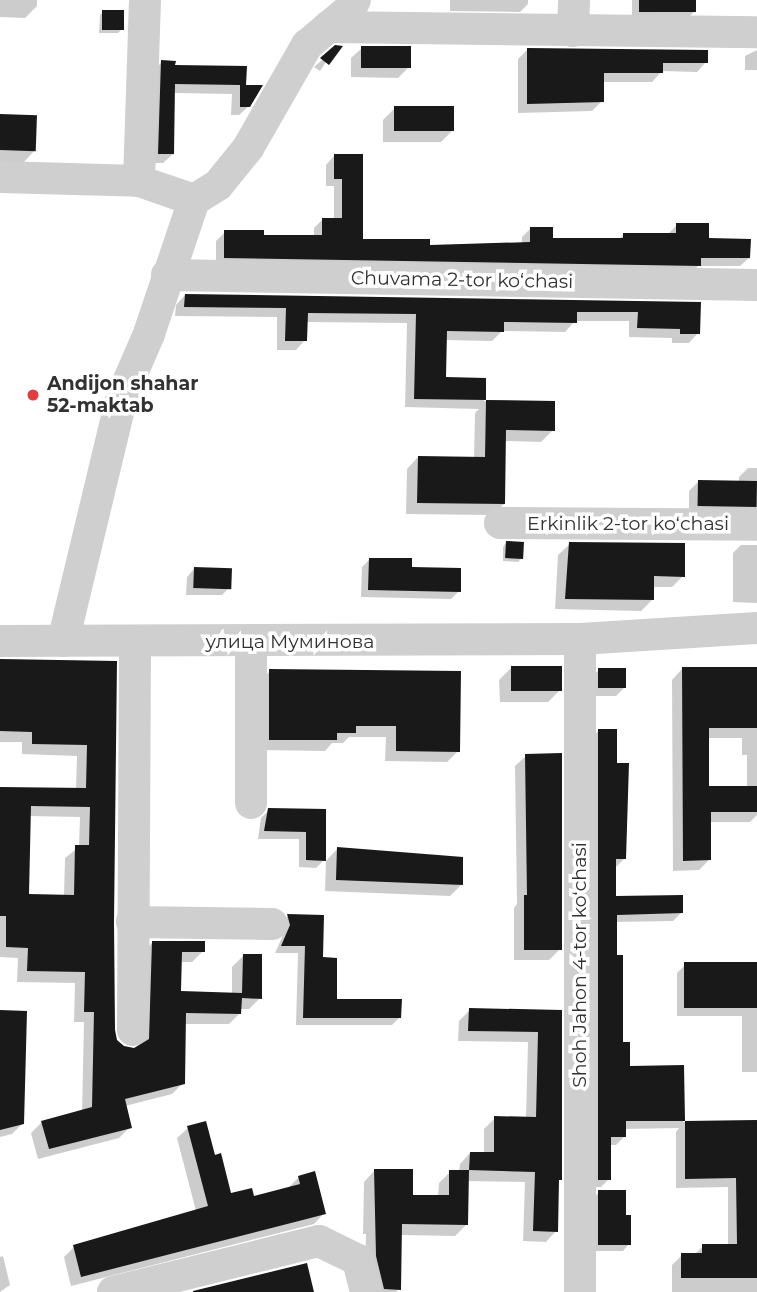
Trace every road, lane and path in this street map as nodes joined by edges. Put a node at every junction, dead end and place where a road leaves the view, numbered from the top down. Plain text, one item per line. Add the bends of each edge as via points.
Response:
1 (145, 0) edge
2 (355, 0) edge
3 (573, 0) edge
4 (328, 27) junction
5 (573, 31) junction
6 (757, 32) edge
7 (0, 177) edge
8 (139, 181) junction
9 (194, 200) junction
10 (167, 275) junction
11 (757, 285) edge
12 (500, 523) dead end
13 (757, 525) edge
14 (757, 628) edge
15 (580, 639) junction
16 (0, 641) edge
17 (63, 641) junction
18 (135, 642) junction
19 (251, 643) junction
20 (251, 803) dead end
21 (132, 922) junction
22 (272, 924) dead end
23 (133, 1030) dead end
24 (113, 1292) edge
25 (366, 1292) edge
26 (580, 1292) edge

1 - 8 street
2 - 4 street
3 - 5 street
4 - 5 street
4 - 9 street via 307,46 248,148 218,185
5 - 6 street
7 - 8 street
8 - 9 street
9 - 10 street
10 - 11 street, Chuvama 2-tor koʻchasi
10 - 17 street via 149,334 122,396
12 - 13 street, Erkinlik 2-tor koʻchasi
14 - 15 street, улица Муминова
15 - 19 street, улица Муминова
15 - 26 street, Shoh Jahon 4-tor koʻchasi
16 - 17 street, улица Муминова
17 - 18 street, улица Муминова
18 - 19 street, улица Муминова
18 - 21 street
19 - 20 street
21 - 22 street
21 - 23 street
24 - 25 street via 319,1241 358,1260

